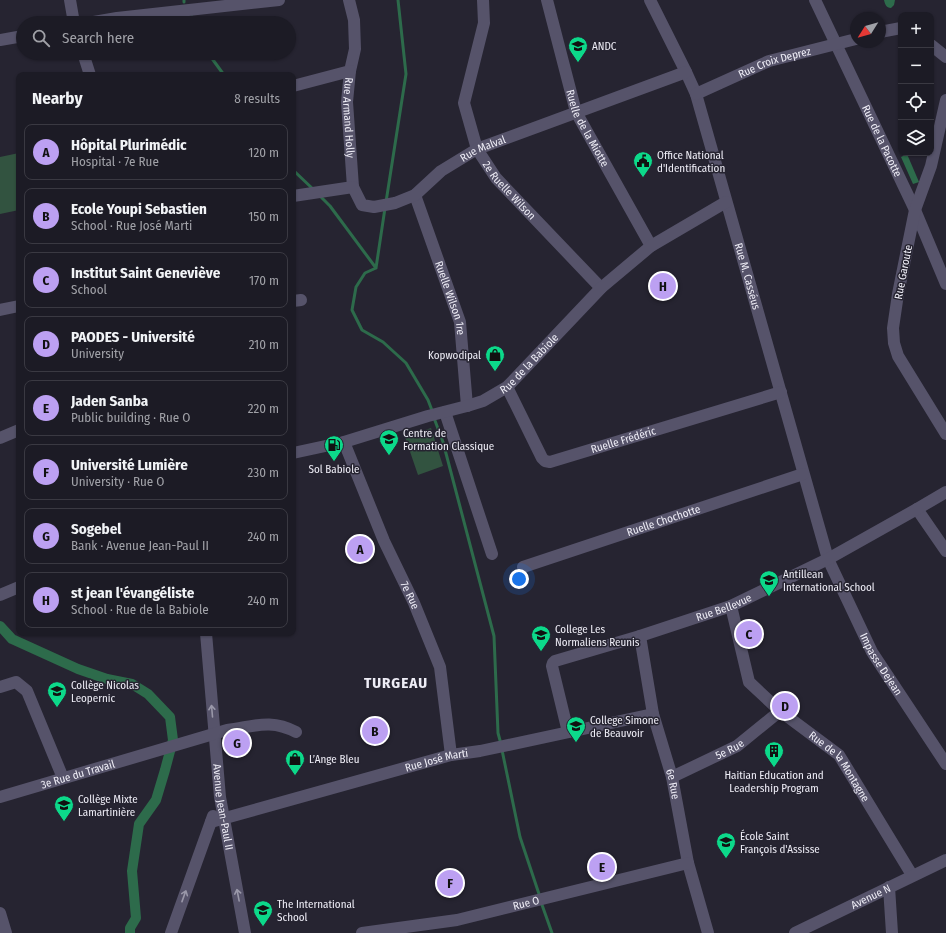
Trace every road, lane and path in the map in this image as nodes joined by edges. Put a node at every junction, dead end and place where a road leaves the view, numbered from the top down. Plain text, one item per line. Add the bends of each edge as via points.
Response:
1 (70, 0) edge
2 (279, 0) edge
3 (349, 0) edge
4 (483, 0) edge
5 (547, 0) edge
6 (650, 0) edge
7 (815, 0) edge
8 (73, 16) edge
9 (133, 16) edge
10 (898, 29) edge
11 (886, 31) edge
12 (16, 37) edge
13 (0, 40) edge
14 (850, 41) edge
15 (837, 44) junction
16 (934, 47) edge
17 (946, 57) edge
18 (85, 60) edge
19 (350, 70) junction
20 (89, 72) edge
21 (686, 72) junction
22 (296, 85) edge
23 (696, 94) junction
24 (946, 100) edge
25 (576, 112) junction
26 (477, 149) junction
27 (353, 188) junction
28 (415, 195) junction
29 (296, 196) edge
30 (726, 202) junction
31 (915, 210) junction
32 (651, 246) junction
33 (946, 284) edge
34 (601, 288) junction
35 (16, 307) edge
36 (0, 310) edge
37 (507, 387) junction
38 (781, 392) junction
39 (467, 406) junction
40 (437, 414) junction
41 (16, 431) edge
42 (946, 434) edge
43 (0, 438) edge
44 (344, 442) junction
45 (296, 453) edge
46 (803, 474) junction
47 (946, 492) edge
48 (917, 510) junction
49 (946, 551) edge
50 (492, 554) dead end
51 (828, 559) junction
52 (523, 567) dead end
53 (16, 588) edge
54 (0, 595) edge
55 (732, 606) junction
56 (206, 636) edge
57 (640, 636) junction
58 (0, 687) edge
59 (780, 711) junction
60 (653, 714) junction
61 (296, 732) dead end
62 (568, 732) junction
63 (214, 733) junction
64 (451, 755) junction
65 (946, 764) edge
66 (672, 777) junction
67 (63, 778) junction
68 (0, 797) edge
69 (220, 797) junction
70 (223, 818) junction
71 (211, 822) junction
72 (946, 860) edge
73 (688, 863) junction
74 (912, 875) junction
75 (889, 888) junction
76 (0, 913) edge
77 (6, 933) edge
78 (171, 933) edge
79 (245, 933) edge
80 (362, 933) edge
81 (708, 933) edge
82 (795, 933) edge
83 (892, 933) edge

1 - 8 street
2 - 9 street
3 - 19 street, Rue Armand Holly via 354,20 355,49
4 - 26 street, 2e Ruelle Wilson via 484,23 464,103
5 - 25 street, Ruelle de la Miotte
6 - 21 street, Rue M. Casséus
7 - 15 street, Rue de la Pacotte
10 - 11 street
12 - 13 street
14 - 15 street, Rue Croix Deprez
15 - 23 street, Rue Croix Deprez via 770,61
15 - 31 street, Rue de la Pacotte
16 - 17 street
18 - 20 street
19 - 22 street
19 - 27 street, Rue Armand Holly via 347,102
21 - 23 street, Rue M. Casséus
21 - 25 street, Rue Malval
23 - 30 street, Rue M. Casséus
24 - 31 street, Rue Garoute via 931,166
25 - 26 street, Rue Malval
25 - 32 street, Ruelle de la Miotte
26 - 28 street, Rue Malval via 441,170
26 - 34 street, 2e Ruelle Wilson via 496,178
27 - 28 street, Rue Malval via 362,205 374,207 395,203
27 - 29 street
28 - 39 street, Ruelle Wilson 1re via 460,322
30 - 32 street, Rue de la Babiole
30 - 38 street, Rue M. Casséus
31 - 33 street, Rue de la Pacotte
31 - 42 street, Rue Garoute via 898,294 893,328 894,342 898,356
32 - 34 street, Rue de la Babiole
34 - 37 street, Rue de la Babiole
35 - 36 street
37 - 38 street, Ruelle Frédéric via 542,458 550,462
37 - 39 street, Rue de la Babiole via 483,401
38 - 46 street, Rue M. Casséus
39 - 40 street, Rue de la Babiole
40 - 44 street, Rue de la Babiole
40 - 50 street
41 - 43 street
44 - 45 street, Rue de la Babiole
44 - 64 street, 7e Rue via 384,541 414,603 440,667
46 - 51 street, Rue M. Casséus
46 - 52 street, Ruelle Chochotte
47 - 48 street, Rue Bellevue
48 - 49 street
48 - 51 street, Rue Bellevue
51 - 55 street, Rue Bellevue
51 - 65 street, Impasse Dejean via 872,652
53 - 54 street
55 - 57 street, Rue Bellevue
55 - 59 street, Rue de la Montagne via 749,682
63 -> 56 street, Avenue Jean-Paul II
57 - 60 street, 6e Rue
57 - 62 street, Rue Bellevue via 553,663
58 - 67 street via 16,682 27,691
59 - 66 street, 5e Rue via 737,746
59 - 74 street, Rue de la Montagne via 839,755
60 - 62 street, Rue José Marti
60 - 66 street, 6e Rue
61 - 63 street, 3e Rue du Travail via 279,725 253,724
62 - 64 street, Rue José Marti
63 - 67 street, 3e Rue du Travail
63 - 69 street, Avenue Jean-Paul II
64 - 70 street, Rue José Marti
66 - 73 street, 6e Rue
67 - 68 street, 3e Rue du Travail
69 - 70 street, Avenue Jean-Paul II
69 - 71 street
70 - 71 street, Rue José Marti
79 -> 70 street, Avenue Jean-Paul II
78 -> 71 street
72 - 74 street, Avenue N
73 - 80 street, Rue O via 457,920
73 - 81 street, 6e Rue
74 - 75 street, Avenue N
75 - 82 street, Avenue N
75 - 83 street
76 - 77 street

